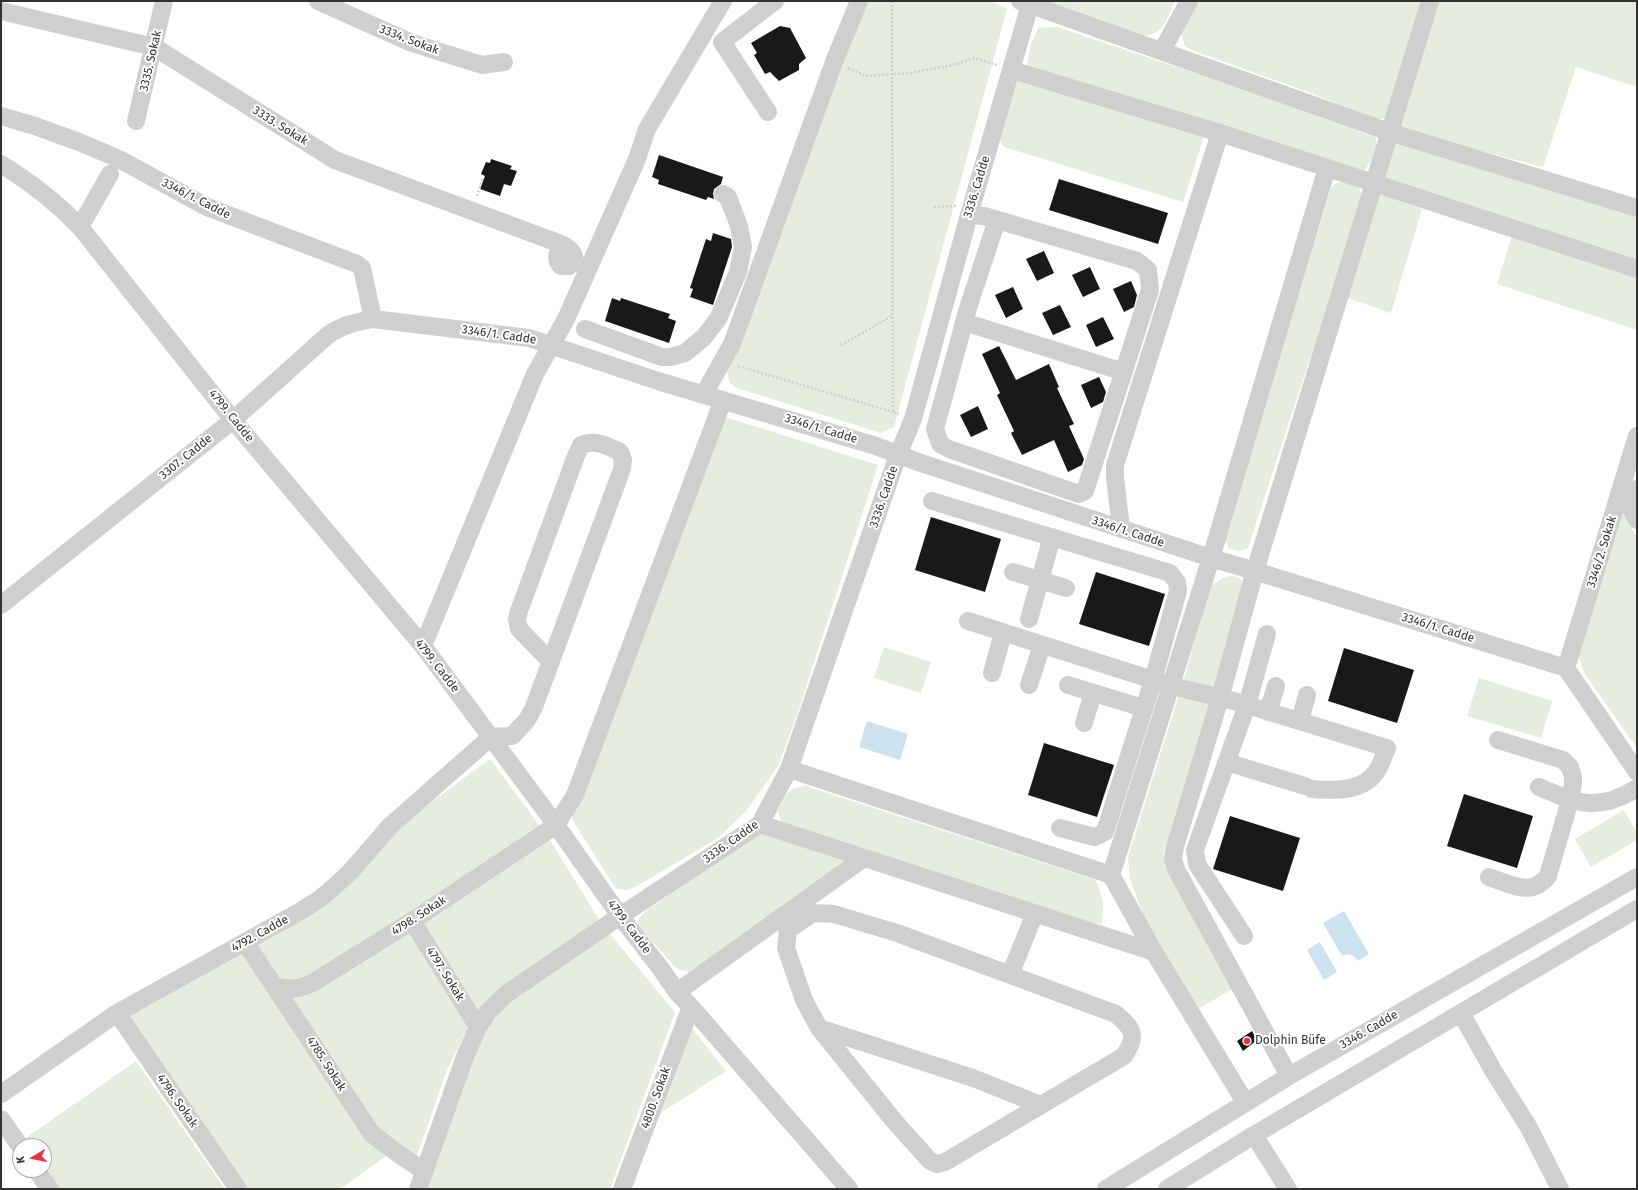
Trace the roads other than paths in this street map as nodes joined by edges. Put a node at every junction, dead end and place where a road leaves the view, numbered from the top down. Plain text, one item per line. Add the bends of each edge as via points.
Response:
1 (164, 1) edge
2 (318, 1) edge
3 (723, 1) edge
4 (774, 1) edge
5 (859, 1) edge
6 (1190, 1) edge
7 (1430, 1) edge
8 (1027, 3) edge
9 (1, 11) edge
10 (154, 47) junction
11 (1162, 51) junction
12 (504, 62) dead end
13 (1012, 70) junction
14 (768, 112) dead end
15 (1, 116) edge
16 (136, 121) dead end
17 (1389, 132) junction
18 (1220, 133) junction
19 (1, 164) edge
20 (1327, 168) junction
21 (110, 174) dead end
22 (1373, 184) junction
23 (723, 194) dead end
24 (1637, 208) edge
25 (970, 210) junction
26 (997, 220) junction
27 (80, 227) junction
28 (561, 244) dead end
29 (1637, 269) edge
30 (373, 319) junction
31 (964, 322) junction
32 (586, 329) dead end
33 (551, 344) junction
34 (671, 357) junction
35 (1124, 372) junction
36 (661, 382) junction
37 (704, 394) junction
38 (723, 400) junction
39 (234, 420) junction
40 (1637, 436) edge
41 (898, 455) junction
42 (1637, 489) edge
43 (932, 501) dead end
44 (1635, 512) edge
45 (1121, 529) junction
46 (1052, 538) junction
47 (1211, 558) junction
48 (1255, 571) junction
49 (1013, 572) dead end
50 (1040, 580) junction
51 (1066, 588) dead end
52 (1, 605) edge
53 (968, 622) dead end
54 (1025, 627) junction
55 (1003, 633) junction
56 (1267, 634) dead end
57 (1042, 645) junction
58 (423, 646) junction
59 (550, 662) junction
60 (1566, 668) junction
61 (992, 673) dead end
62 (1153, 680) junction
63 (1029, 685) dead end
64 (1068, 685) dead end
65 (1172, 686) junction
66 (1276, 686) dead end
67 (1093, 693) junction
68 (1307, 696) dead end
69 (1220, 698) junction
70 (1247, 705) junction
71 (1143, 708) junction
72 (1268, 712) junction
73 (1300, 721) junction
74 (1084, 723) dead end
75 (491, 737) junction
76 (1498, 740) dead end
77 (1226, 762) junction
78 (789, 769) junction
79 (1637, 772) edge
80 (1539, 787) dead end
81 (1637, 788) edge
82 (1570, 800) junction
83 (760, 824) junction
84 (556, 825) junction
85 (1060, 828) dead end
86 (864, 858) junction
87 (1111, 875) junction
88 (1489, 877) dead end
89 (1637, 877) edge
90 (1637, 909) edge
91 (1035, 913) junction
92 (620, 916) junction
93 (412, 921) junction
94 (1244, 936) dead end
95 (245, 942) junction
96 (1154, 952) junction
97 (1010, 975) junction
98 (274, 986) junction
99 (677, 992) junction
100 (691, 1007) junction
101 (117, 1013) junction
102 (1461, 1013) junction
103 (478, 1027) junction
104 (819, 1028) junction
105 (1289, 1076) junction
106 (1, 1094) edge
107 (1245, 1102) junction
108 (1041, 1105) junction
109 (1, 1119) edge
110 (1254, 1135) junction
111 (14, 1138) edge
112 (424, 1170) junction
113 (42, 1178) edge
114 (50, 1189) edge
115 (238, 1189) edge
116 (418, 1189) edge
117 (622, 1189) edge
118 (849, 1189) edge
119 (1106, 1189) edge
120 (1167, 1189) edge
121 (1288, 1189) edge
122 (1560, 1189) edge

1 - 10 street, 3335. Sokak
2 - 12 street, 3334. Sokak via 412,43 482,65
3 - 33 street via 647,129 637,159 566,319
4 - 14 street via 722,42
5 - 37 street via 834,62 732,344
6 - 11 street
7 - 17 street
8 - 11 street
8 - 13 street, 3336. Cadde
9 - 10 street, 3333. Sokak
10 - 16 street, 3335. Sokak
10 - 28 street, 3333. Sokak via 335,160
11 - 17 street
13 - 18 street
13 - 25 street, 3336. Cadde
15 - 30 street, 3346/1. Cadde via 72,139 120,159 207,207 357,264 362,268
17 - 22 street
17 - 24 street
18 - 20 street
18 - 45 street via 1115,465
19 - 27 street, 4799. Cadde via 29,182
20 - 22 street
20 - 47 street
21 - 27 street
22 - 29 street
22 - 48 street
23 - 34 street via 728,197 744,247 738,272 712,328 685,353
25 - 26 street
25 - 41 street, 3336. Cadde via 913,419
26 - 31 street
26 - 35 street via 1137,261 1148,270 1150,290
27 - 39 street, 4799. Cadde
30 - 33 street, 3346/1. Cadde via 528,338
30 - 39 street, 3307. Cadde via 353,322 328,335
31 - 35 street
31 - 35 street via 935,430 940,444 1068,491 1079,494 1085,491
32 - 34 street via 662,357
33 - 36 street, 3346/1. Cadde
33 - 58 street via 535,374
34 - 36 street
36 - 37 street, 3346/1. Cadde
37 - 38 street, 3346/1. Cadde
38 - 41 street, 3346/1. Cadde
38 - 84 street via 575,795
39 - 52 street, 3307. Cadde
39 - 58 street, 4799. Cadde
40 - 60 street, 3346/2. Sokak
41 - 45 street, 3346/1. Cadde
41 - 78 street, 3336. Cadde
42 - 44 street
43 - 46 street
45 - 47 street, 3346/1. Cadde
46 - 50 street
46 - 62 street via 1170,573 1174,577 1178,591
47 - 48 street, 3346/1. Cadde
47 - 65 street
48 - 60 street, 3346/1. Cadde
48 - 69 street
49 - 50 street
50 - 51 street
50 - 54 street
53 - 55 street
54 - 55 street
54 - 57 street
55 - 61 street
56 - 70 street
57 - 62 street
57 - 63 street
58 - 75 street, 4799. Cadde
59 - 59 street via 622,469 623,460 620,452 600,442 581,445 517,619 519,629
59 - 75 street via 527,720 512,736
60 - 79 street
62 - 65 street
62 - 71 street
64 - 67 street
65 - 69 street
65 - 87 street
66 - 72 street
67 - 71 street
67 - 74 street
68 - 73 street
69 - 70 street
69 - 105 street via 1173,859 1177,871
70 - 72 street
70 - 77 street
71 - 85 street via 1105,832 1095,837
72 - 73 street
73 - 77 street via 1387,748 1378,769 1360,785 1334,791 1309,787
75 - 84 street, 4799. Cadde
75 - 95 street, 4792. Cadde via 390,826 351,871 330,890 300,912
76 - 82 street via 1567,763 1573,777
77 - 94 street via 1196,845 1195,855 1200,868
78 - 83 street, 3336. Cadde
78 - 87 street
80 - 82 street
81 - 82 street via 1617,799 1601,802 1582,803
82 - 88 street via 1548,876 1544,881 1528,889
83 - 86 street
83 - 92 street, 3336. Cadde
84 - 92 street, 4799. Cadde
84 - 93 street, 4798. Sokak
86 - 91 street
86 - 99 street
87 - 96 street
89 - 105 street, 3346. Cadde
90 - 102 street
91 - 96 street
91 - 97 street
92 - 99 street, 4799. Cadde
92 - 103 street, 3336. Cadde via 505,995 488,1012
93 - 98 street, 4798. Sokak via 303,987 294,990
93 - 103 street, 4797. Sokak
95 - 98 street, 4785. Sokak
95 - 101 street, 4792. Cadde
96 - 107 street
97 - 104 street via 897,933 834,914 813,913 788,930 786,948 804,1000
97 - 108 street via 1116,1014 1129,1025 1133,1036 1132,1045 1124,1056
98 - 112 street, 4785. Sokak via 372,1134
99 - 100 street, 4799. Cadde
100 - 117 street, 4800. Sokak
100 - 118 street, 4799. Cadde
101 - 106 street, 4792. Cadde
101 - 115 street, 4796. Sokak
102 - 110 street
102 - 122 street via 1528,1126
103 - 112 street, 3336. Cadde
104 - 108 street via 973,1078
104 - 108 street via 895,1122 930,1161 937,1164 945,1162
105 - 107 street, 3346. Cadde
107 - 119 street, 3346. Cadde
109 - 111 street
110 - 120 street
110 - 121 street
112 - 116 street, 3336. Cadde
113 - 114 street

